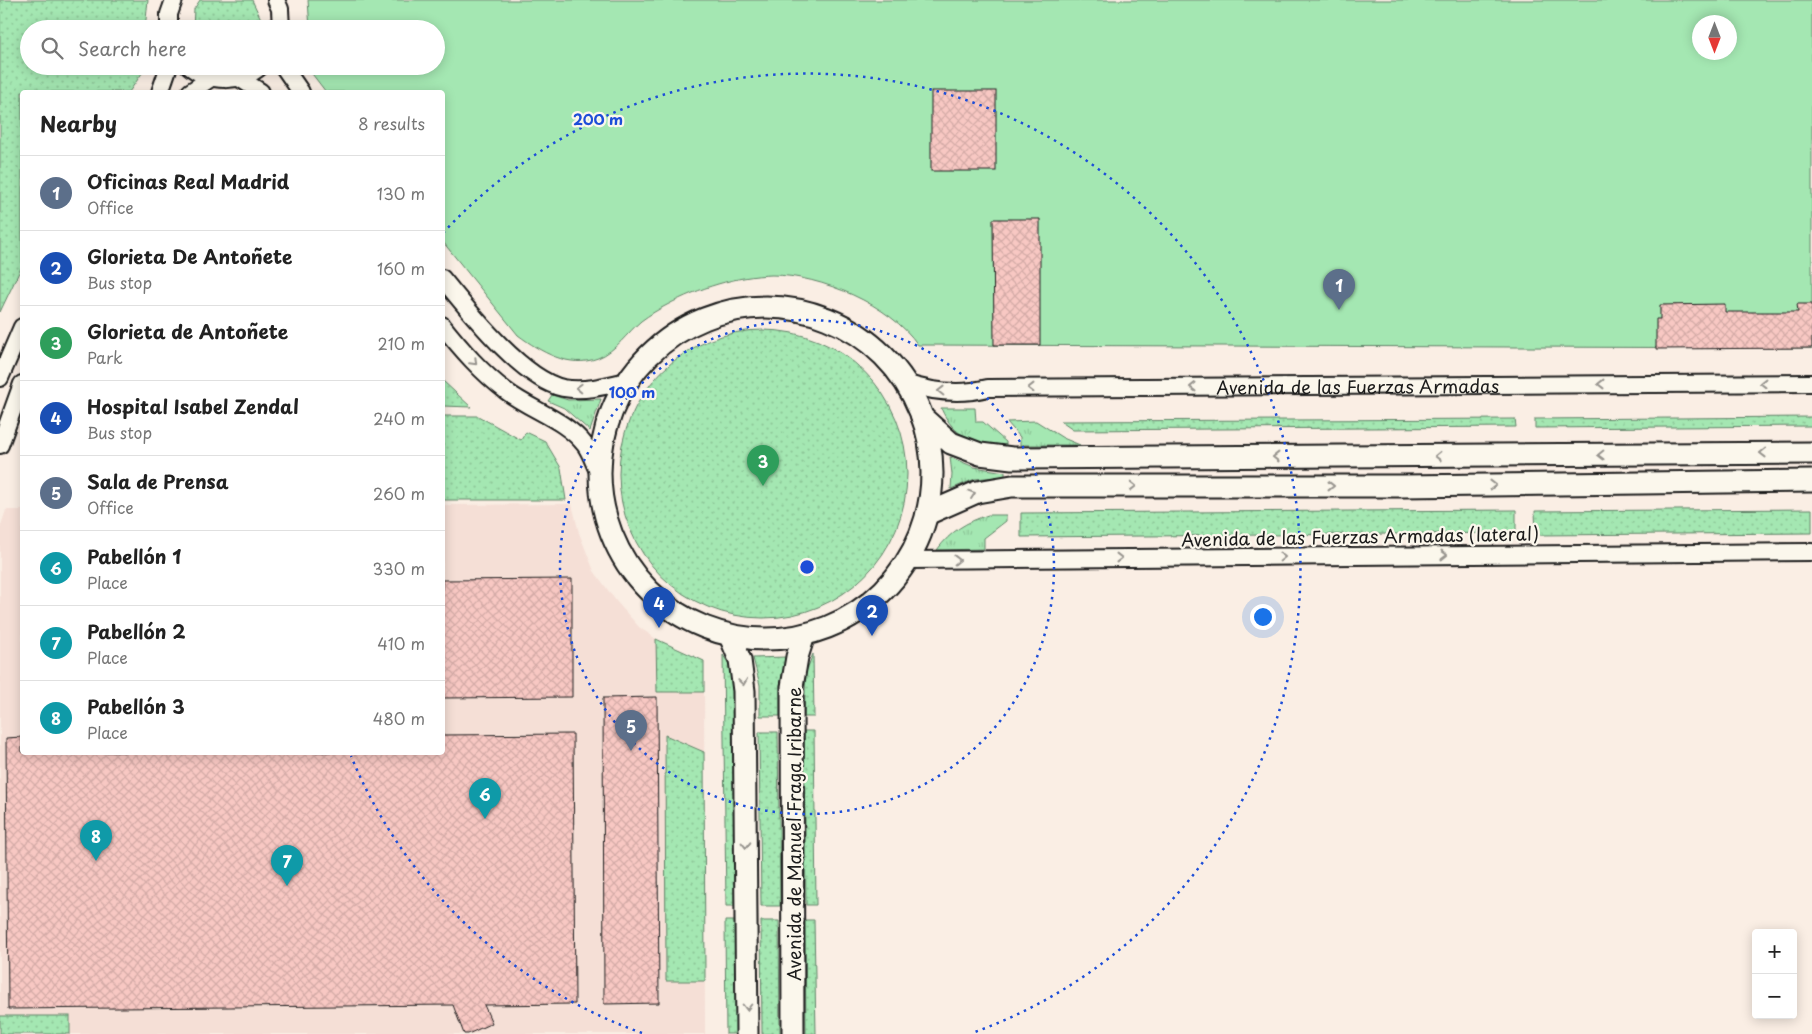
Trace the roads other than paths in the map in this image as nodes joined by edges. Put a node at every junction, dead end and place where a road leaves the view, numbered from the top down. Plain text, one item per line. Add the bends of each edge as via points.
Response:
1 (174, 0) edge
2 (276, 0) edge
3 (169, 20) edge
4 (281, 20) edge
5 (166, 75) edge
6 (206, 75) edge
7 (244, 75) edge
8 (289, 75) edge
9 (212, 78) junction
10 (239, 78) junction
11 (161, 90) edge
12 (193, 90) edge
13 (258, 90) edge
14 (300, 90) edge
15 (445, 282) edge
16 (445, 329) edge
17 (20, 332) edge
18 (0, 378) edge
19 (627, 381) junction
20 (905, 383) junction
21 (1812, 383) edge
22 (20, 390) edge
23 (922, 418) junction
24 (0, 445) edge
25 (1812, 452) edge
26 (599, 473) junction
27 (1812, 481) edge
28 (927, 514) junction
29 (1812, 552) edge
30 (908, 560) junction
31 (804, 635) junction
32 (730, 636) junction
33 (747, 1034) edge
34 (793, 1034) edge

1 - 3 street
2 - 4 street
5 - 11 street
6 - 9 street
7 - 10 street
8 - 14 street
9 - 10 street
9 - 12 street
10 - 13 street
19 -> 15 street via 596,389 562,388 539,377 496,341
16 -> 26 street via 488,377 523,403 574,433 586,446
17 - 18 street
19 - 20 street via 658,346 698,322 720,314 767,307 813,314 842,326 874,348
19 - 26 street via 609,417 602,440
21 -> 20 street, Avenida de las Fuerzas Armadas via 935,391
20 - 23 street
22 - 24 street
25 -> 23 street via 1012,458 980,454 951,443
23 - 28 street via 932,465
26 - 32 street via 603,512 610,535 635,577 671,610 692,623
28 -> 27 street via 977,492 1012,486
28 - 30 street
30 -> 29 street, Avenida de las Fuerzas Armadas (lateral)
30 - 31 street via 886,589 858,612
31 - 32 street via 767,640
31 - 34 street, Avenida de Manuel Fraga Iribarne via 792,687
32 -> 33 street via 740,660 744,691

